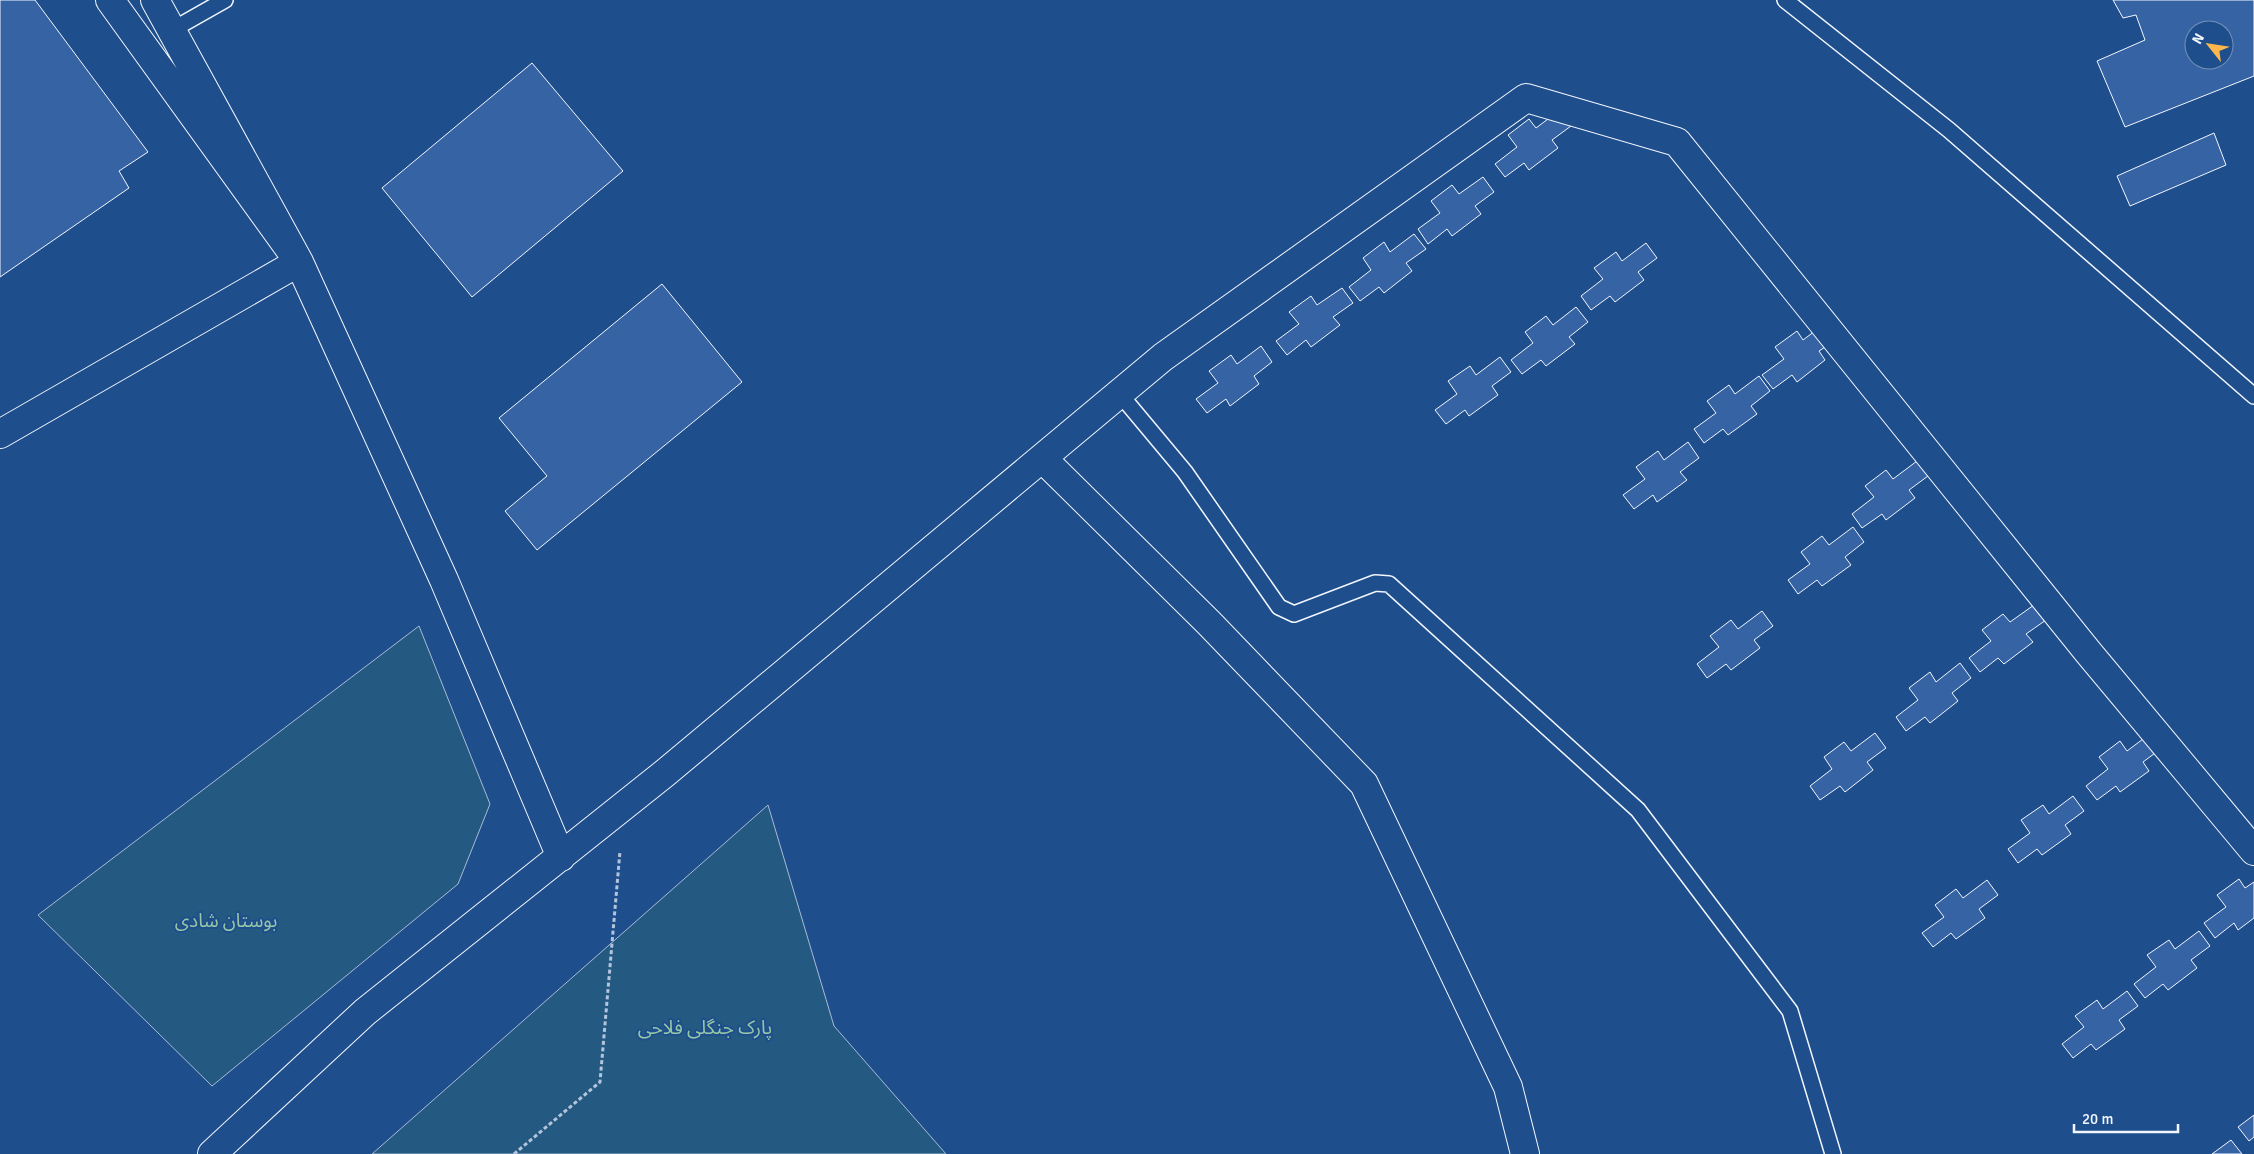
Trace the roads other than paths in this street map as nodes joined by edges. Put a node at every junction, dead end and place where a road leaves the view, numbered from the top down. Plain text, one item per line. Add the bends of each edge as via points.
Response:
1 (110, 0) edge
2 (155, 0) edge
3 (225, 0) edge
4 (1785, 0) edge
5 (172, 30) junction
6 (299, 262) junction
7 (1119, 393) junction
8 (2254, 396) edge
9 (0, 434) edge
10 (1042, 458) junction
11 (2254, 851) edge
12 (560, 857) junction
13 (212, 1154) edge
14 (1525, 1154) edge
15 (1833, 1154) edge

1 - 6 street
2 - 5 street
3 - 5 lane
4 - 8 lane via 1949,130
5 - 6 street
6 - 9 street
6 - 12 street via 444,580
7 - 10 street
7 - 11 street via 1163,357 1526,98 1678,142 2088,652
7 - 15 lane via 1184,472 1279,607 1294,614 1375,583 1390,584 1638,810 1790,1011
10 - 12 street
10 - 14 street via 1209,623 1364,784 1508,1087
12 - 13 street via 365,1012

